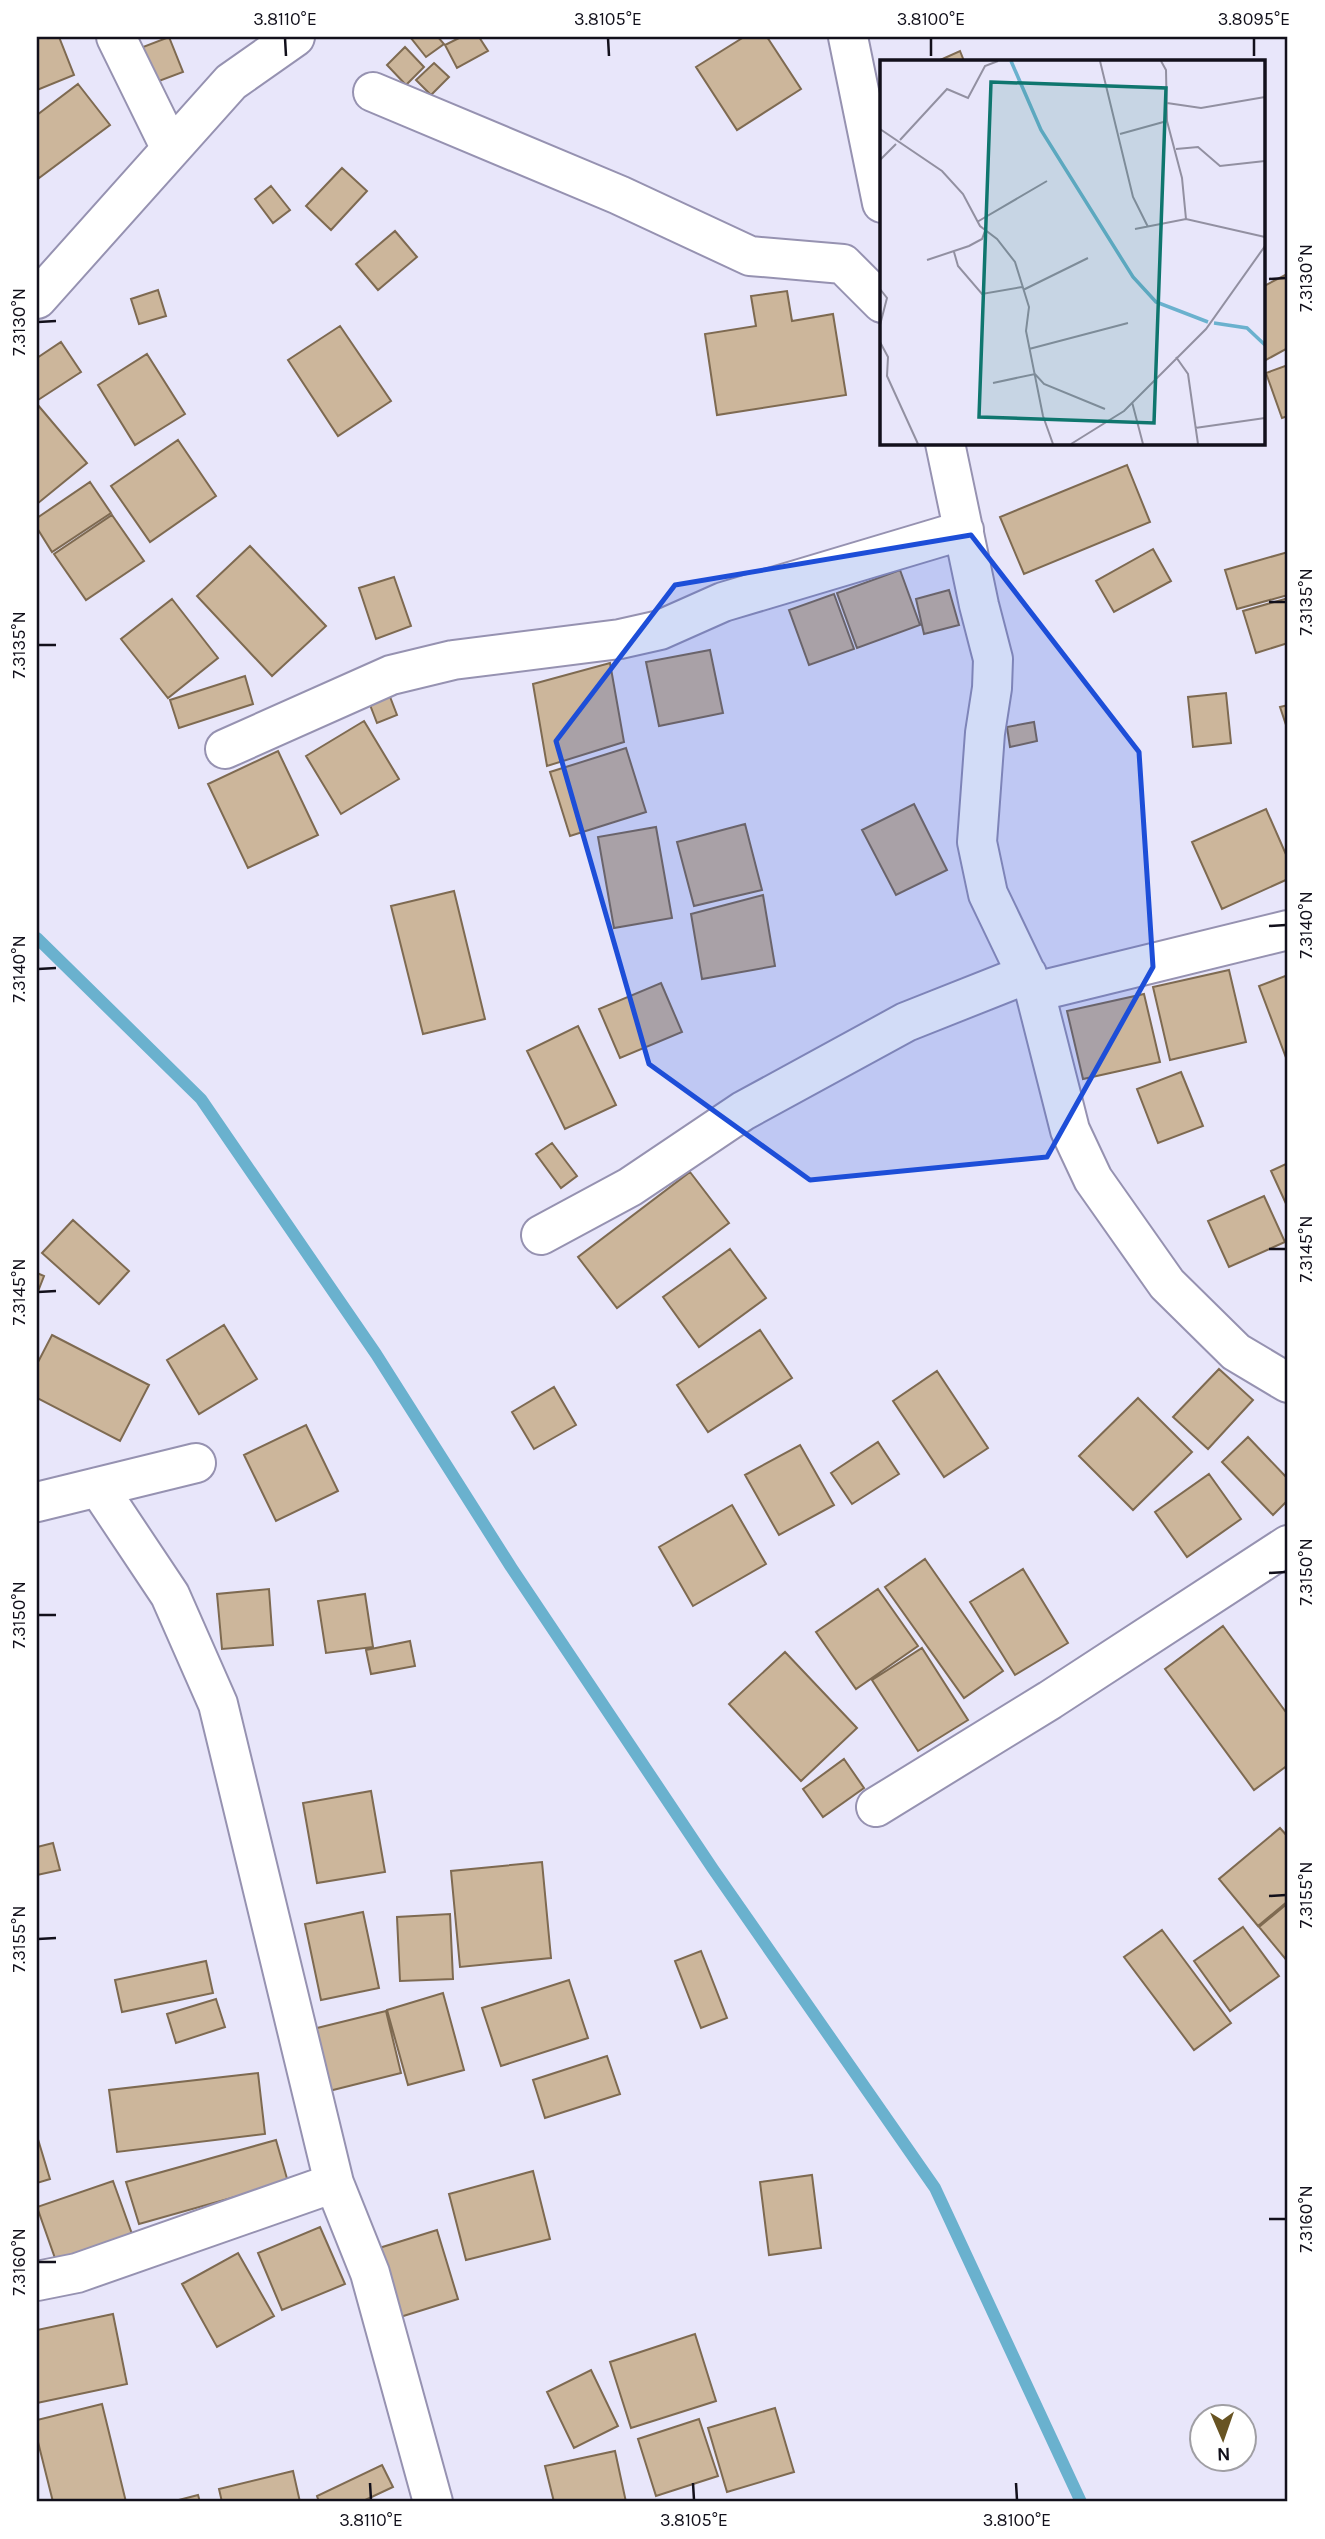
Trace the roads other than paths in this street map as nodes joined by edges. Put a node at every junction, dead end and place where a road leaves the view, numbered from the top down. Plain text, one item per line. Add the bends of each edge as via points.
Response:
1 (116, 37) edge
2 (295, 37) edge
3 (848, 37) edge
4 (373, 92) dead end
5 (171, 149) junction
6 (880, 193) edge
7 (37, 299) edge
8 (880, 301) edge
9 (946, 444) edge
10 (964, 530) junction
11 (225, 749) dead end
12 (1288, 930) edge
13 (1031, 983) junction
14 (541, 1235) dead end
15 (1288, 1383) edge
16 (196, 1462) dead end
17 (98, 1487) junction
18 (37, 1502) edge
19 (1288, 1545) edge
20 (876, 1807) dead end
21 (334, 2183) junction
22 (37, 2281) edge
23 (433, 2502) edge

1 - 5 street
2 - 5 street via 231,82
3 - 6 street
4 - 8 street via 619,195 750,256 843,264
5 - 7 street
9 - 10 street
10 - 11 street via 723,602 660,630 453,660 391,675
10 - 13 street via 993,659 977,842 988,894
12 - 13 street
13 - 14 street via 906,1023 743,1111 630,1187
13 - 15 street via 1070,1130 1093,1179 1167,1284 1236,1352
16 - 17 street
17 - 18 street
17 - 21 street via 170,1595 218,1704
19 - 20 street
21 - 22 street via 77,2273
21 - 23 street via 370,2273

